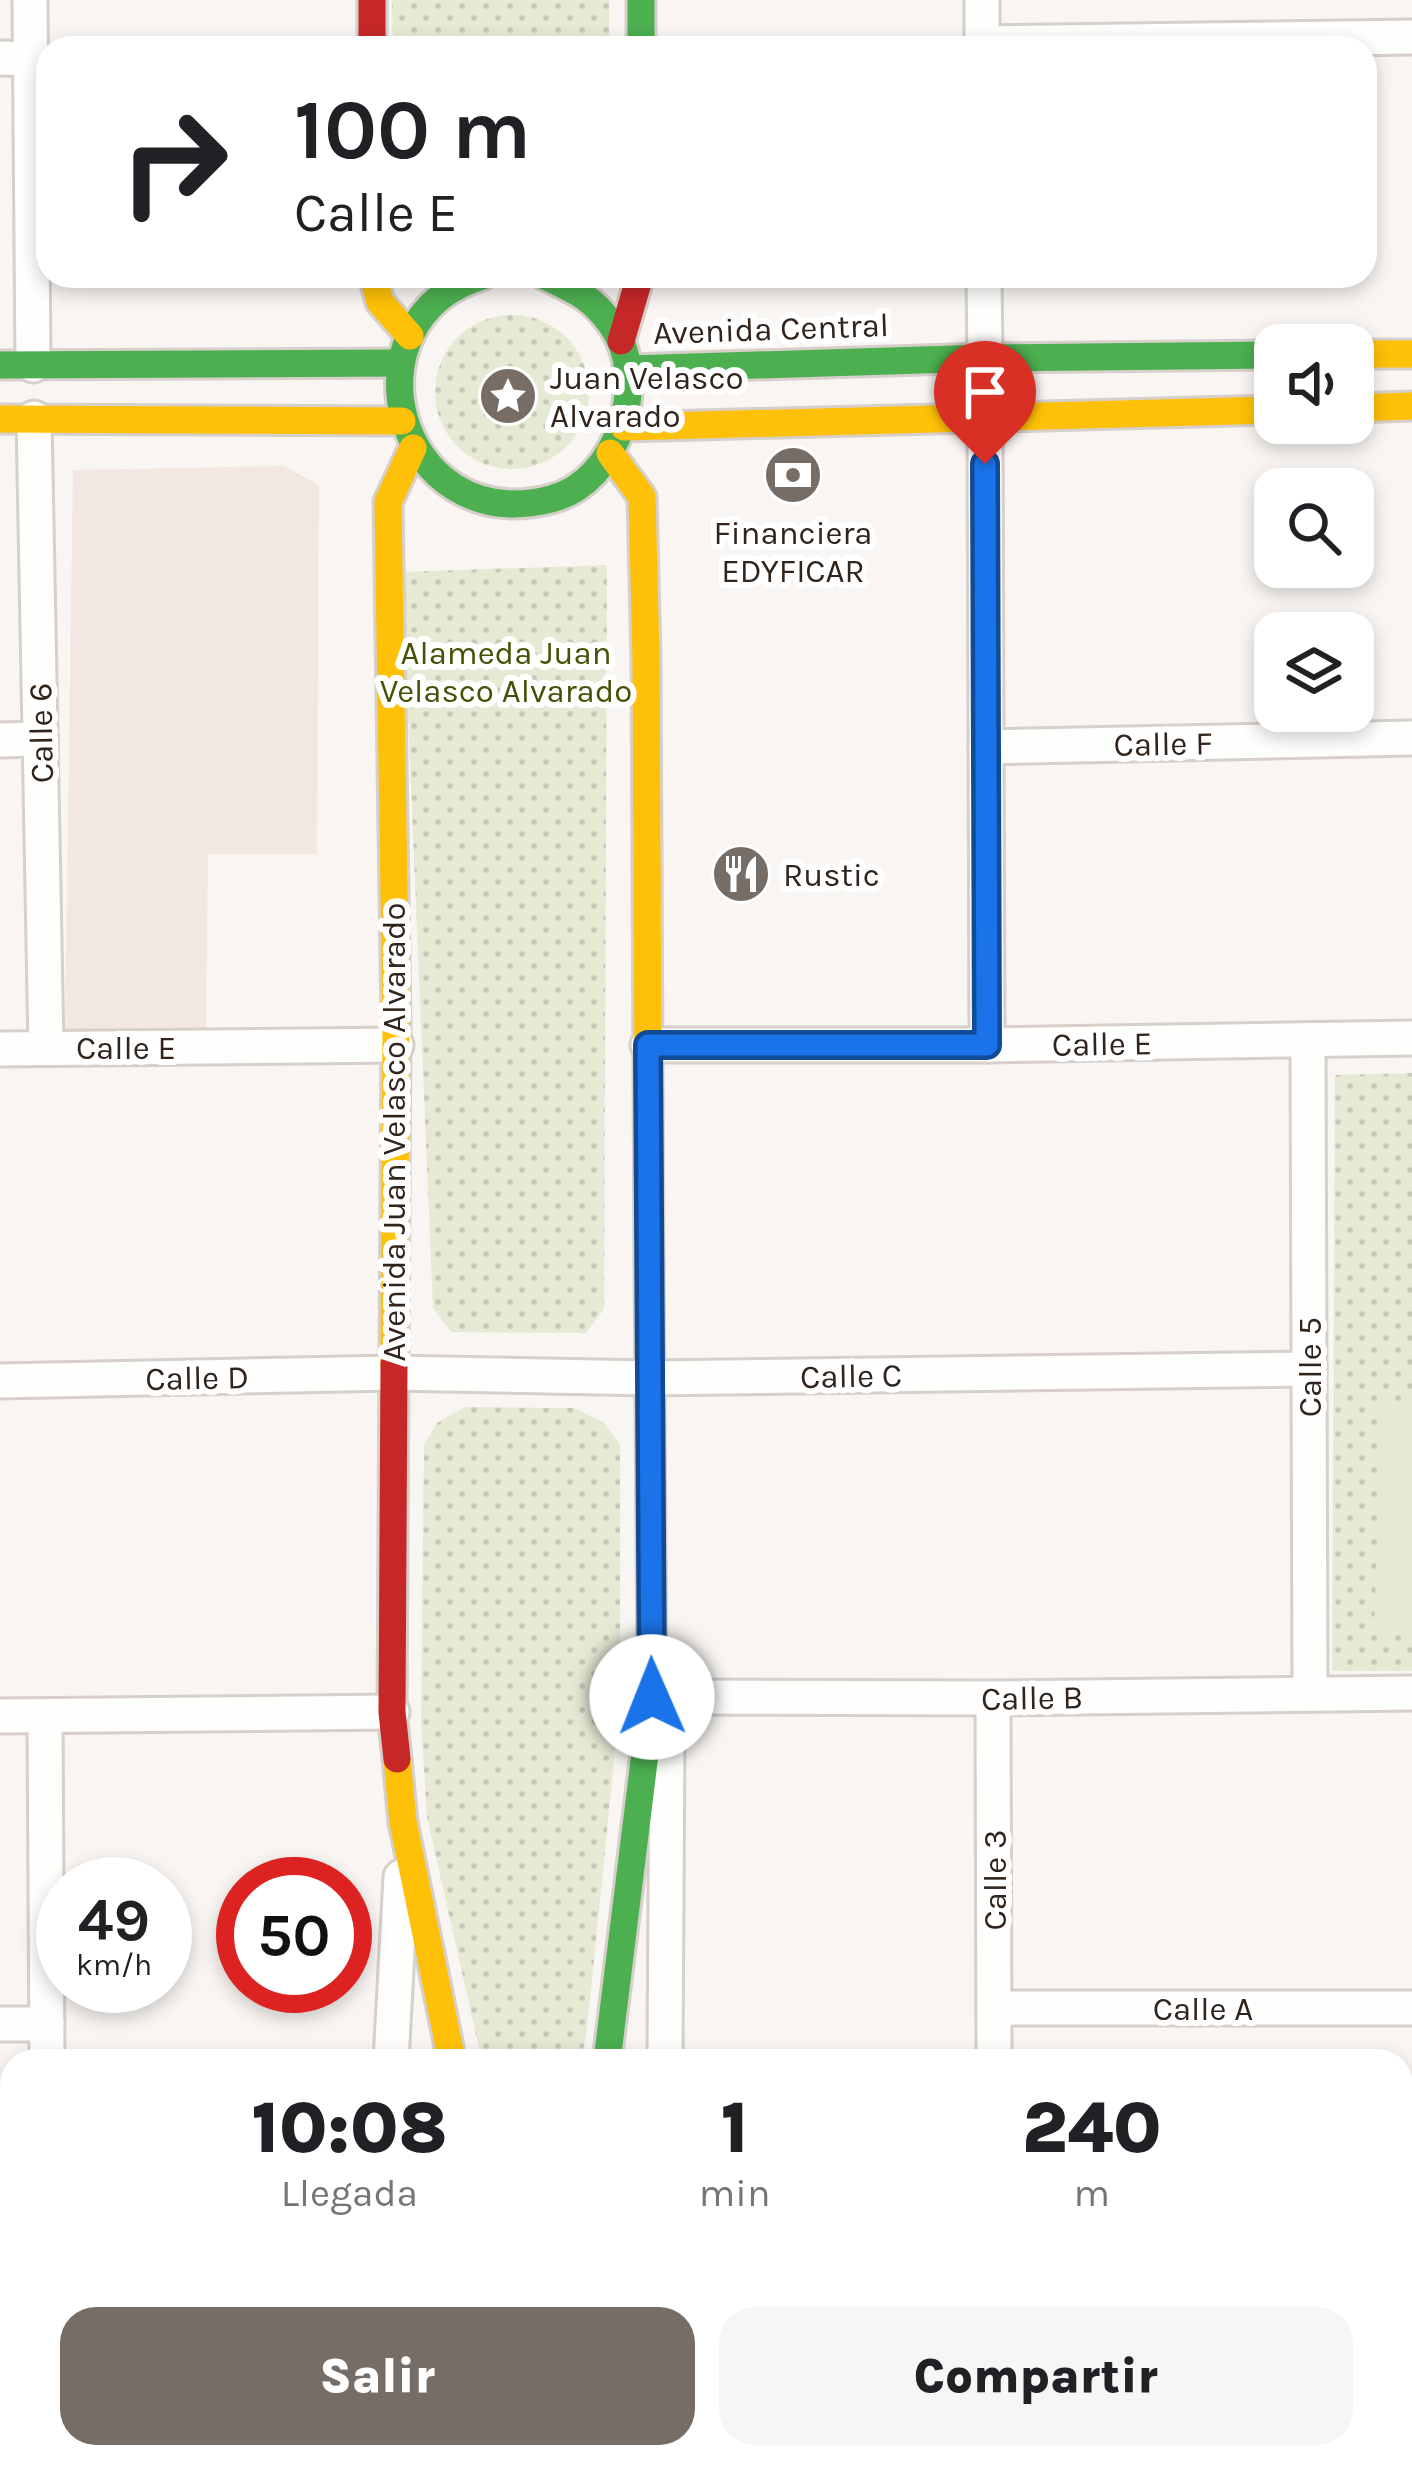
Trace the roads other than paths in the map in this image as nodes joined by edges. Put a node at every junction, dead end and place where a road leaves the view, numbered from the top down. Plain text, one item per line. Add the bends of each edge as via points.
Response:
1 (30, 0) edge
2 (372, 0) edge
3 (641, 0) edge
4 (982, 0) edge
5 (372, 36) edge
6 (641, 36) edge
7 (982, 36) edge
8 (1412, 37) edge
9 (1377, 38) edge
10 (15, 58) edge
11 (373, 288) edge
12 (456, 288) edge
13 (573, 288) edge
14 (636, 288) edge
15 (984, 288) edge
16 (410, 336) junction
17 (621, 341) junction
18 (1374, 354) edge
19 (1412, 354) edge
20 (1254, 355) edge
21 (985, 358) junction
22 (400, 363) junction
23 (16, 365) edge
24 (629, 369) junction
25 (1412, 406) edge
26 (1374, 407) edge
27 (1254, 411) edge
28 (985, 417) junction
29 (17, 418) edge
30 (402, 422) junction
31 (624, 427) junction
32 (413, 448) junction
33 (610, 453) junction
34 (1412, 738) edge
35 (40, 739) junction
36 (0, 740) edge
37 (986, 747) junction
38 (1412, 1038) edge
39 (1308, 1040) junction
40 (396, 1045) junction
41 (648, 1045) junction
42 (987, 1045) junction
43 (46, 1048) junction
44 (0, 1049) edge
45 (1309, 1369) junction
46 (393, 1373) junction
47 (650, 1378) junction
48 (0, 1381) edge
49 (1412, 1693) edge
50 (1310, 1694) junction
51 (659, 1697) junction
52 (993, 1698) junction
53 (392, 1712) junction
54 (0, 1716) edge
55 (45, 1716) junction
56 (404, 1822) junction
57 (994, 2008) junction
58 (1412, 2008) edge
59 (0, 2024) edge
60 (47, 2024) junction
61 (47, 2049) edge
62 (392, 2049) edge
63 (450, 2049) edge
64 (609, 2049) edge
65 (665, 2049) edge
66 (994, 2049) edge

1 - 10 street
2 - 5 main road
3 - 6 main road
4 - 7 street
8 - 9 street
10 - 23 street
11 - 16 main road via 386,315
12 - 16 main road
13 - 17 main road
14 - 17 main road
15 - 21 street
16 - 22 main road
17 - 24 main road
18 - 19 main road
20 - 21 main road, Avenida Central
21 - 24 main road, Avenida Central
22 - 23 main road
22 - 30 main road
24 - 31 main road
25 - 26 main road
27 - 28 main road
28 - 31 main road
28 - 37 street
29 - 30 main road
29 - 35 street, Calle 6
30 - 32 main road
31 - 33 main road
32 - 33 main road via 454,489 511,505 567,492
32 - 40 main road, Avenida Juan Velasco Alvarado via 388,502
33 - 41 main road via 642,497
34 - 37 street, Calle F
35 - 36 street
35 - 43 street, Calle 6
37 - 42 street
38 - 39 street, Calle E
39 - 42 street, Calle E
39 - 45 street, Calle 5
40 - 43 street, Calle E
40 - 46 main road, Avenida Juan Velasco Alvarado
41 - 42 street, Calle E
41 - 47 main road
43 - 44 street, Calle E
45 - 47 street, Calle C
45 - 50 street, Calle 5
46 - 47 street, Calle C
46 - 48 street, Calle D
46 - 53 main road, Avenida Juan Velasco Alvarado
47 - 51 main road
49 - 50 street, Calle B
50 - 52 street, Calle B
51 - 52 street, Calle B
51 - 64 main road
51 - 65 street
52 - 57 street, Calle 3
53 - 55 street
53 - 56 main road, Avenida Juan Velasco Alvarado
54 - 55 street
55 - 60 street
56 - 62 street, Avenida Juan Velasco Alvarado
56 - 63 main road, Avenida Juan Velasco Alvarado
57 - 58 street, Calle A
57 - 66 street, Calle 3
59 - 60 street
60 - 61 street

